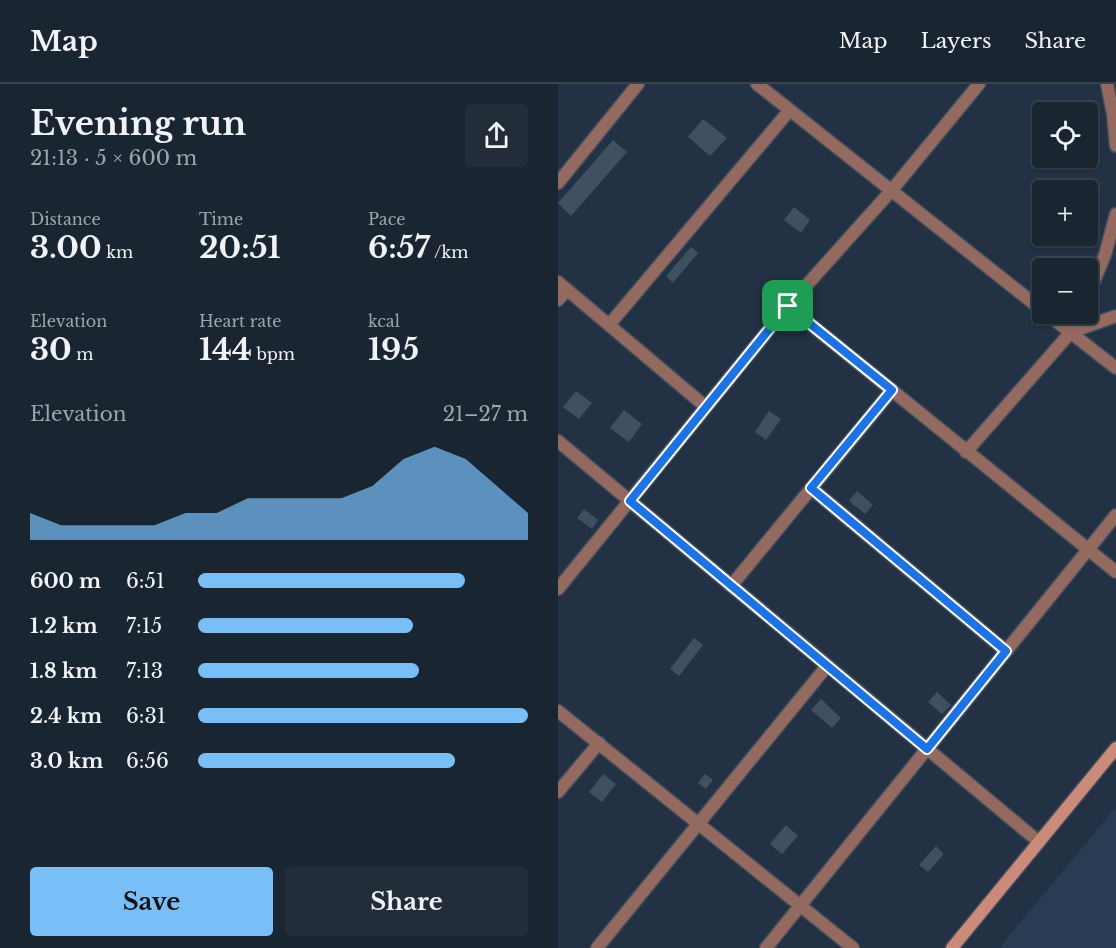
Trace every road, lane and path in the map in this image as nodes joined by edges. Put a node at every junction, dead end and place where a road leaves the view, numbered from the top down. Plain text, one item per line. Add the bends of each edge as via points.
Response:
1 (638, 84) edge
2 (980, 84) edge
3 (1107, 84) edge
4 (761, 85) edge
5 (789, 111) junction
6 (1114, 114) edge
7 (1116, 146) edge
8 (558, 183) edge
9 (891, 191) junction
10 (1116, 214) edge
11 (1098, 271) edge
12 (563, 286) edge
13 (558, 300) edge
14 (1032, 302) edge
15 (788, 306) junction
16 (1116, 316) edge
17 (1060, 324) edge
18 (1075, 324) edge
19 (609, 325) junction
20 (1071, 332) junction
21 (1116, 368) edge
22 (892, 390) junction
23 (706, 407) junction
24 (558, 441) edge
25 (966, 452) junction
26 (811, 488) junction
27 (630, 501) junction
28 (1116, 515) edge
29 (1089, 549) junction
30 (1116, 572) edge
31 (731, 586) junction
32 (558, 589) edge
33 (1006, 651) junction
34 (827, 666) junction
35 (558, 711) edge
36 (598, 743) junction
37 (1116, 748) edge
38 (927, 749) junction
39 (558, 792) edge
40 (698, 824) junction
41 (1039, 842) junction
42 (800, 906) junction
43 (597, 948) edge
44 (766, 948) edge
45 (853, 948) edge
46 (952, 948) edge

1 - 8 street
2 - 9 street
3 - 6 street
4 - 5 street
5 - 9 street
5 - 19 street
6 - 7 street
9 - 14 street
9 - 15 street
10 - 11 street
12 - 13 street
12 - 19 street
15 - 22 street
15 - 23 street
16 - 20 street
17 - 20 street
18 - 20 street
19 - 23 street
20 - 21 street
20 - 25 street
22 - 25 street
22 - 26 street
23 - 27 street
24 - 27 street
25 - 29 street
26 - 31 street
26 - 33 street
27 - 31 street
27 - 32 street
28 - 29 street
29 - 30 street
29 - 33 street
31 - 34 street
33 - 38 street
34 - 38 street
34 - 40 street
35 - 36 street
36 - 39 street
36 - 40 street
37 - 41 street
38 - 41 street
38 - 42 street
40 - 42 street
40 - 43 street
41 - 46 street
42 - 44 street
42 - 45 street

